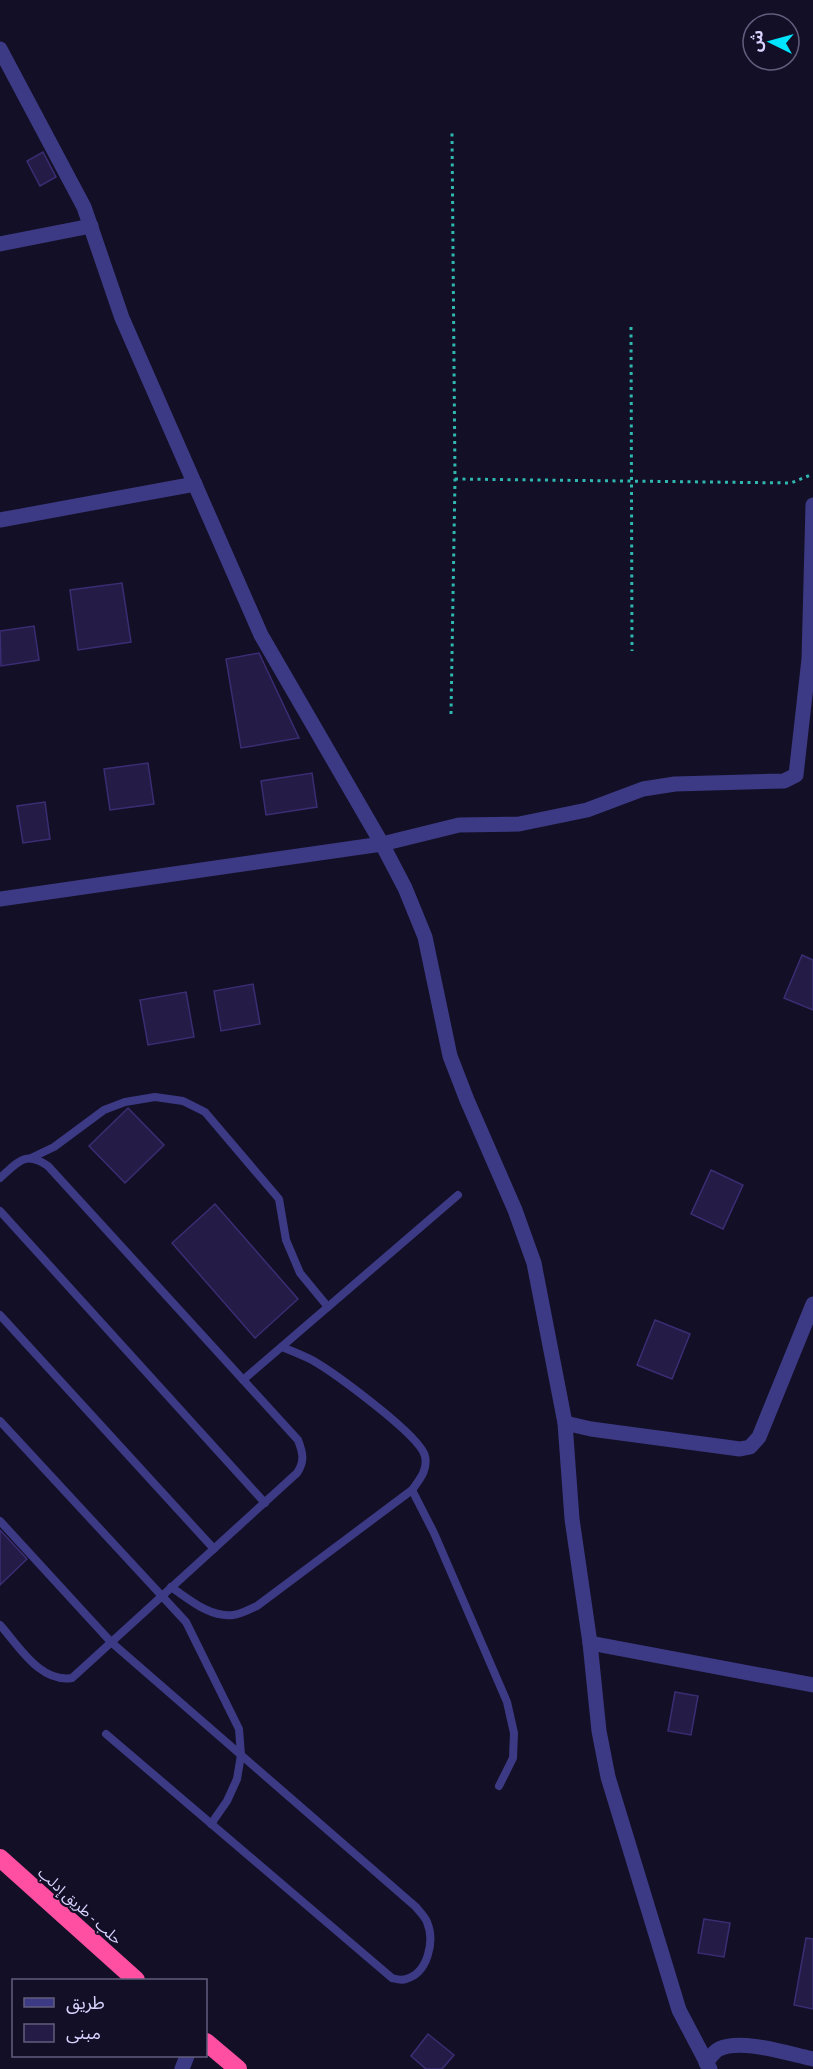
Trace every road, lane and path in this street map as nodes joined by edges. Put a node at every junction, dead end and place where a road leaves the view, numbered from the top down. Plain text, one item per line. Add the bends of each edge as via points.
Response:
1 (0, 49) edge
2 (452, 133) dead end
3 (91, 226) junction
4 (0, 244) edge
5 (632, 327) dead end
6 (813, 474) edge
7 (455, 479) junction
8 (631, 481) junction
9 (195, 484) junction
10 (813, 505) edge
11 (0, 520) edge
12 (632, 651) dead end
13 (451, 714) dead end
14 (382, 844) junction
15 (0, 900) edge
16 (31, 1158) junction
17 (0, 1178) edge
18 (459, 1195) dead end
19 (0, 1211) edge
20 (813, 1304) edge
21 (328, 1307) junction
22 (0, 1315) edge
23 (282, 1347) junction
24 (243, 1380) junction
25 (0, 1421) edge
26 (565, 1423) junction
27 (412, 1490) junction
28 (265, 1503) junction
29 (0, 1521) edge
30 (214, 1549) junction
31 (171, 1587) junction
32 (161, 1596) junction
33 (0, 1625) edge
34 (111, 1642) junction
35 (590, 1643) junction
36 (813, 1685) edge
37 (106, 1734) dead end
38 (241, 1755) junction
39 (499, 1786) dead end
40 (212, 1824) junction
41 (0, 1858) edge
42 (135, 1979) edge
43 (207, 2043) edge
44 (813, 2059) edge
45 (708, 2066) edge
46 (238, 2069) edge

1 - 3 street
2 - 7 path
3 - 4 street
3 - 9 street via 123,318
5 - 8 path
6 - 8 path via 791,483
7 - 8 path
7 - 13 path
8 - 12 path
9 - 11 street
9 - 14 street via 261,635
10 - 14 street via 809,659 796,775 784,781 675,784 643,789 587,810 519,824 459,825
14 - 15 street
14 - 26 street via 425,937 450,1056 534,1263
16 - 17 lane via 18,1161
16 - 21 lane via 54,1147 104,1110 125,1102 155,1097 183,1101 205,1112 279,1199 286,1240 300,1274
16 - 24 lane via 48,1166
18 - 21 lane
19 - 28 lane
20 - 26 street via 759,1437 750,1447 740,1449
21 - 23 lane
22 - 30 lane
23 - 24 lane
23 - 27 lane via 313,1361 415,1439 425,1456 424,1473
24 - 28 lane via 298,1440 304,1457 297,1473
25 - 32 lane
26 - 35 street via 572,1519
27 - 31 lane via 257,1606 233,1615 215,1613
27 - 39 lane via 507,1702 514,1733 513,1758
28 - 30 lane
29 - 34 lane
30 - 31 lane
31 - 32 lane
32 - 34 lane
32 - 38 lane via 186,1622 239,1729
33 - 34 lane via 40,1669 56,1678 72,1678
34 - 38 lane
35 - 36 street
35 - 45 street via 608,1777 679,2010
37 - 40 lane
38 - 40 lane via 237,1779
38 - 40 lane via 416,1906 427,1921 431,1939 427,1958 415,1975 404,1980 392,1978
41 - 42 highway, حلب - طريق إدلب
43 - 46 highway
44 - 45 street via 745,2045 728,2046 716,2050

